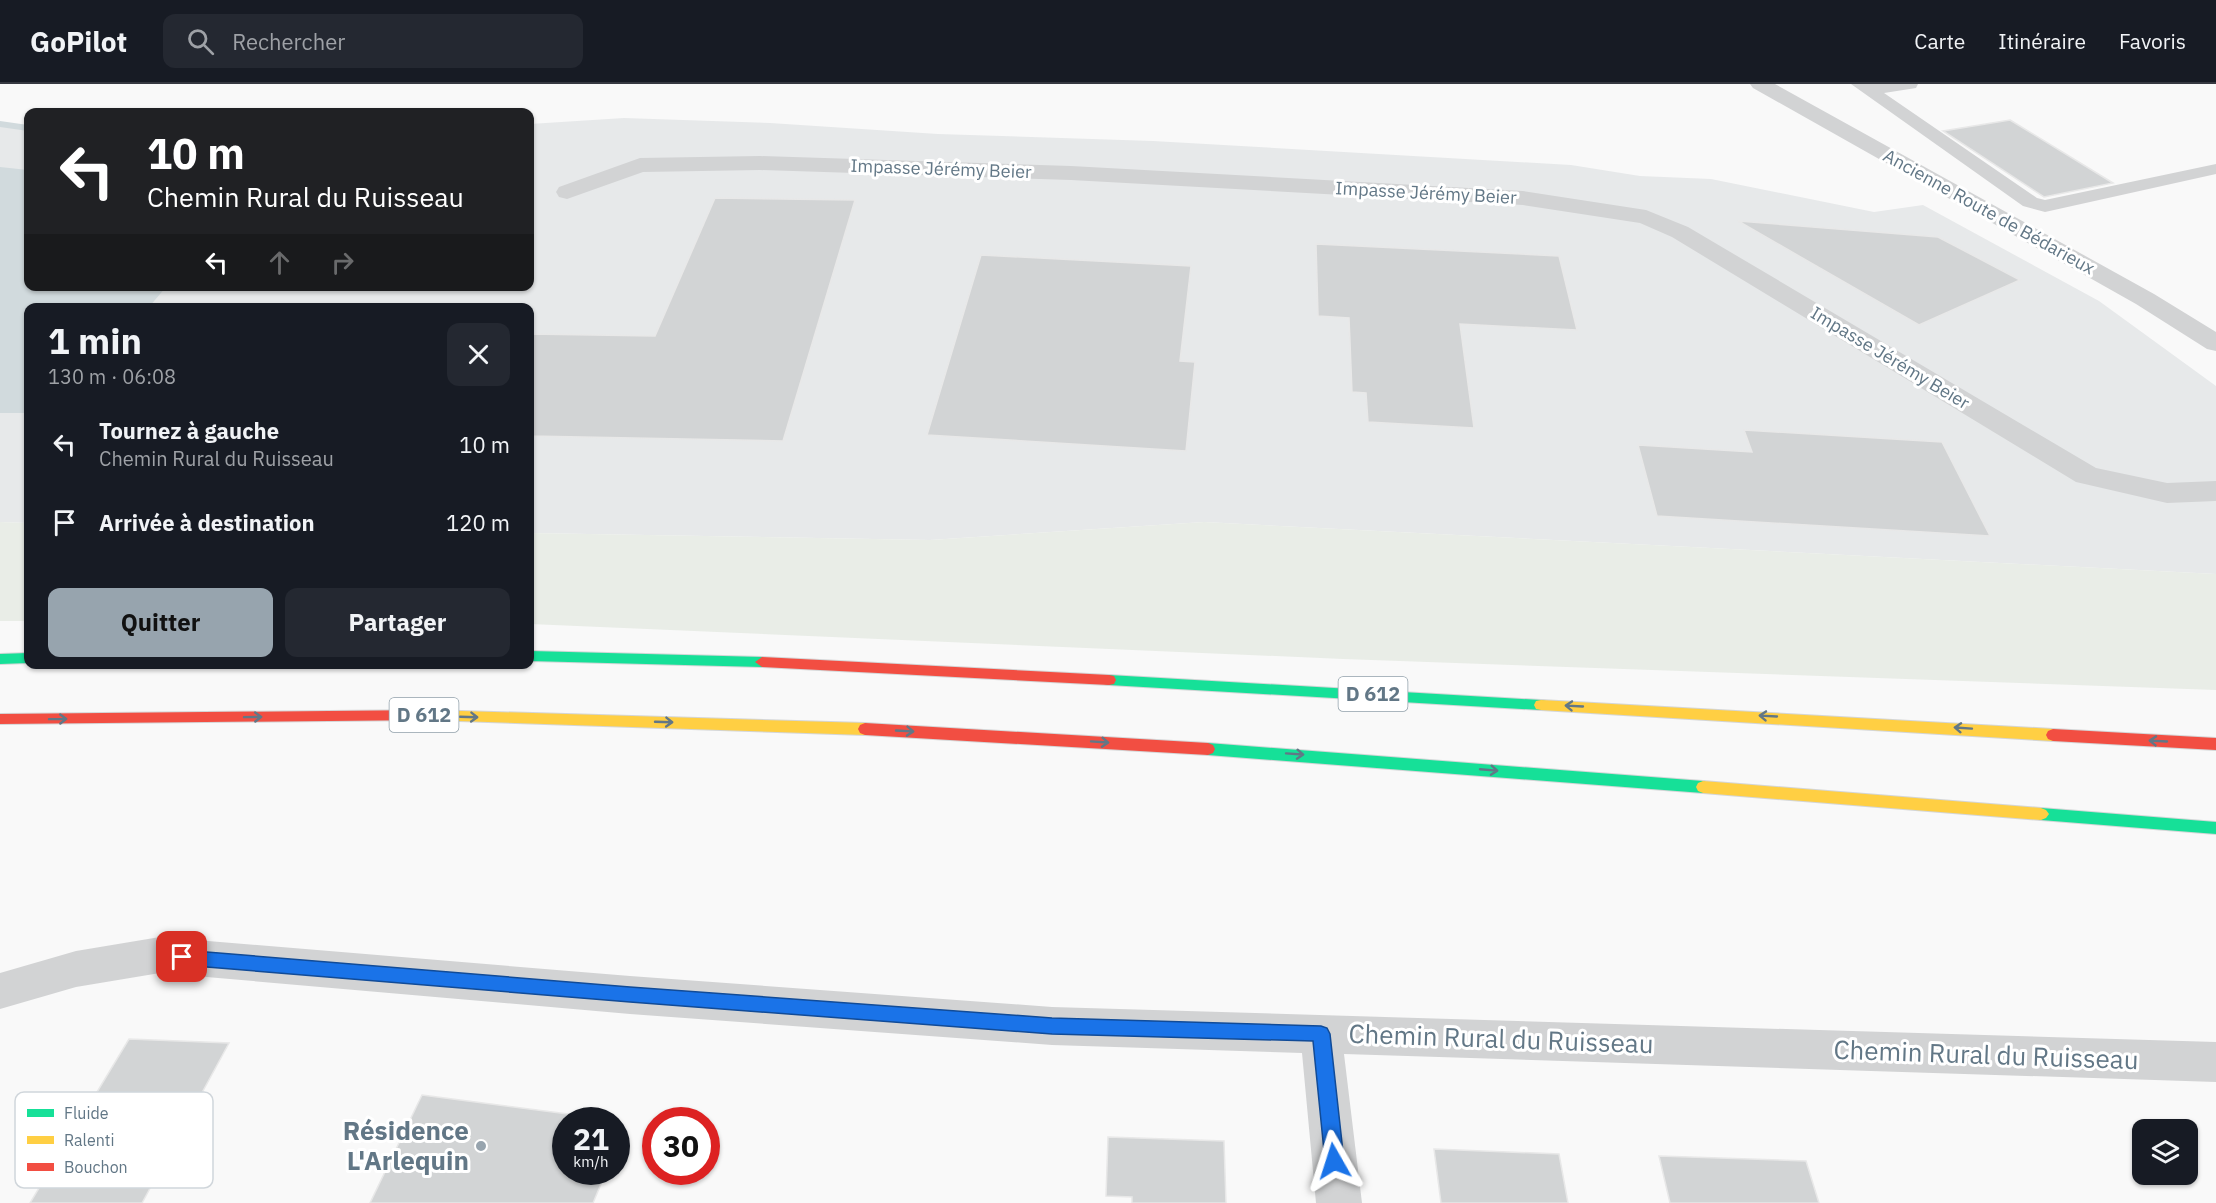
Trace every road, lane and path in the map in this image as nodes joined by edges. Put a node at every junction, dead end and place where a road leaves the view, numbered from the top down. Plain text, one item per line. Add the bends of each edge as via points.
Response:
1 (1760, 84) edge
2 (1910, 84) edge
3 (1864, 88) edge
4 (2216, 170) edge
5 (567, 192) dead end
6 (2216, 343) edge
7 (2216, 492) edge
8 (534, 656) edge
9 (0, 658) edge
10 (24, 658) edge
11 (0, 719) edge
12 (2216, 744) edge
13 (2216, 828) edge
14 (0, 990) edge
15 (1321, 1034) junction
16 (2216, 1062) edge
17 (1339, 1203) edge

1 - 6 street, Ancienne Route de Bédarieux via 2145,299
2 - 3 lane
3 - 4 lane via 2030,202 2045,206
5 - 7 street, Impasse Jérémy Beier via 640,165 760,163 1071,173 1522,198 1603,209 1646,218 1680,232 2086,475 2157,493
12 -> 8 highway, D 612 via 924,669
9 - 10 highway
11 -> 13 highway, D 612 via 420,715 847,728 1287,754
14 - 15 street, Chemin Rural du Ruisseau via 76,969 160,955 1052,1026
15 - 16 street, Chemin Rural du Ruisseau
15 - 17 street

